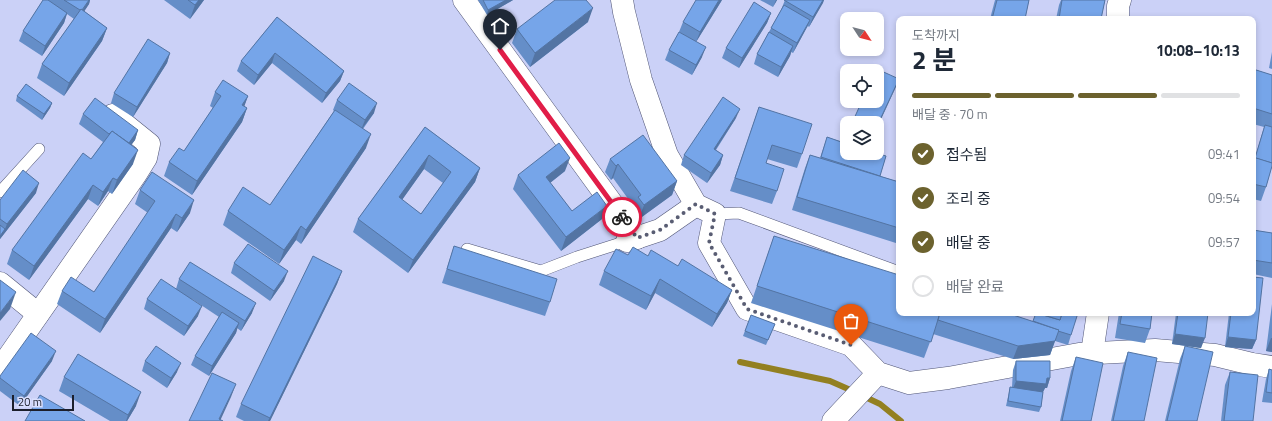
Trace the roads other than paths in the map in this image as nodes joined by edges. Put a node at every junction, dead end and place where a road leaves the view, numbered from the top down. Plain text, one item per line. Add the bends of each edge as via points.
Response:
1 (464, 0) edge
2 (622, 0) edge
3 (1120, 0) edge
4 (1118, 16) edge
5 (104, 108) edge
6 (39, 149) dead end
7 (138, 170) junction
8 (157, 182) edge
9 (0, 192) edge
10 (705, 209) junction
11 (632, 239) junction
12 (467, 248) dead end
13 (896, 271) edge
14 (0, 283) edge
15 (38, 314) junction
16 (1098, 316) edge
17 (1092, 353) junction
18 (1272, 367) edge
19 (0, 369) edge
20 (878, 372) junction
21 (833, 421) edge

1 - 11 street
2 - 10 street via 641,80 667,155
3 - 4 street
5 - 7 street via 149,144 146,158
6 - 9 lane
7 - 8 street
7 - 15 street
10 - 11 street via 660,230
10 - 13 lane via 739,214
10 - 20 street via 709,243 747,309 851,345
11 - 12 lane via 541,271
14 - 15 street
15 - 19 street
16 - 17 street
17 - 18 street via 1154,350 1215,355
17 - 20 street via 909,383
20 - 21 street

